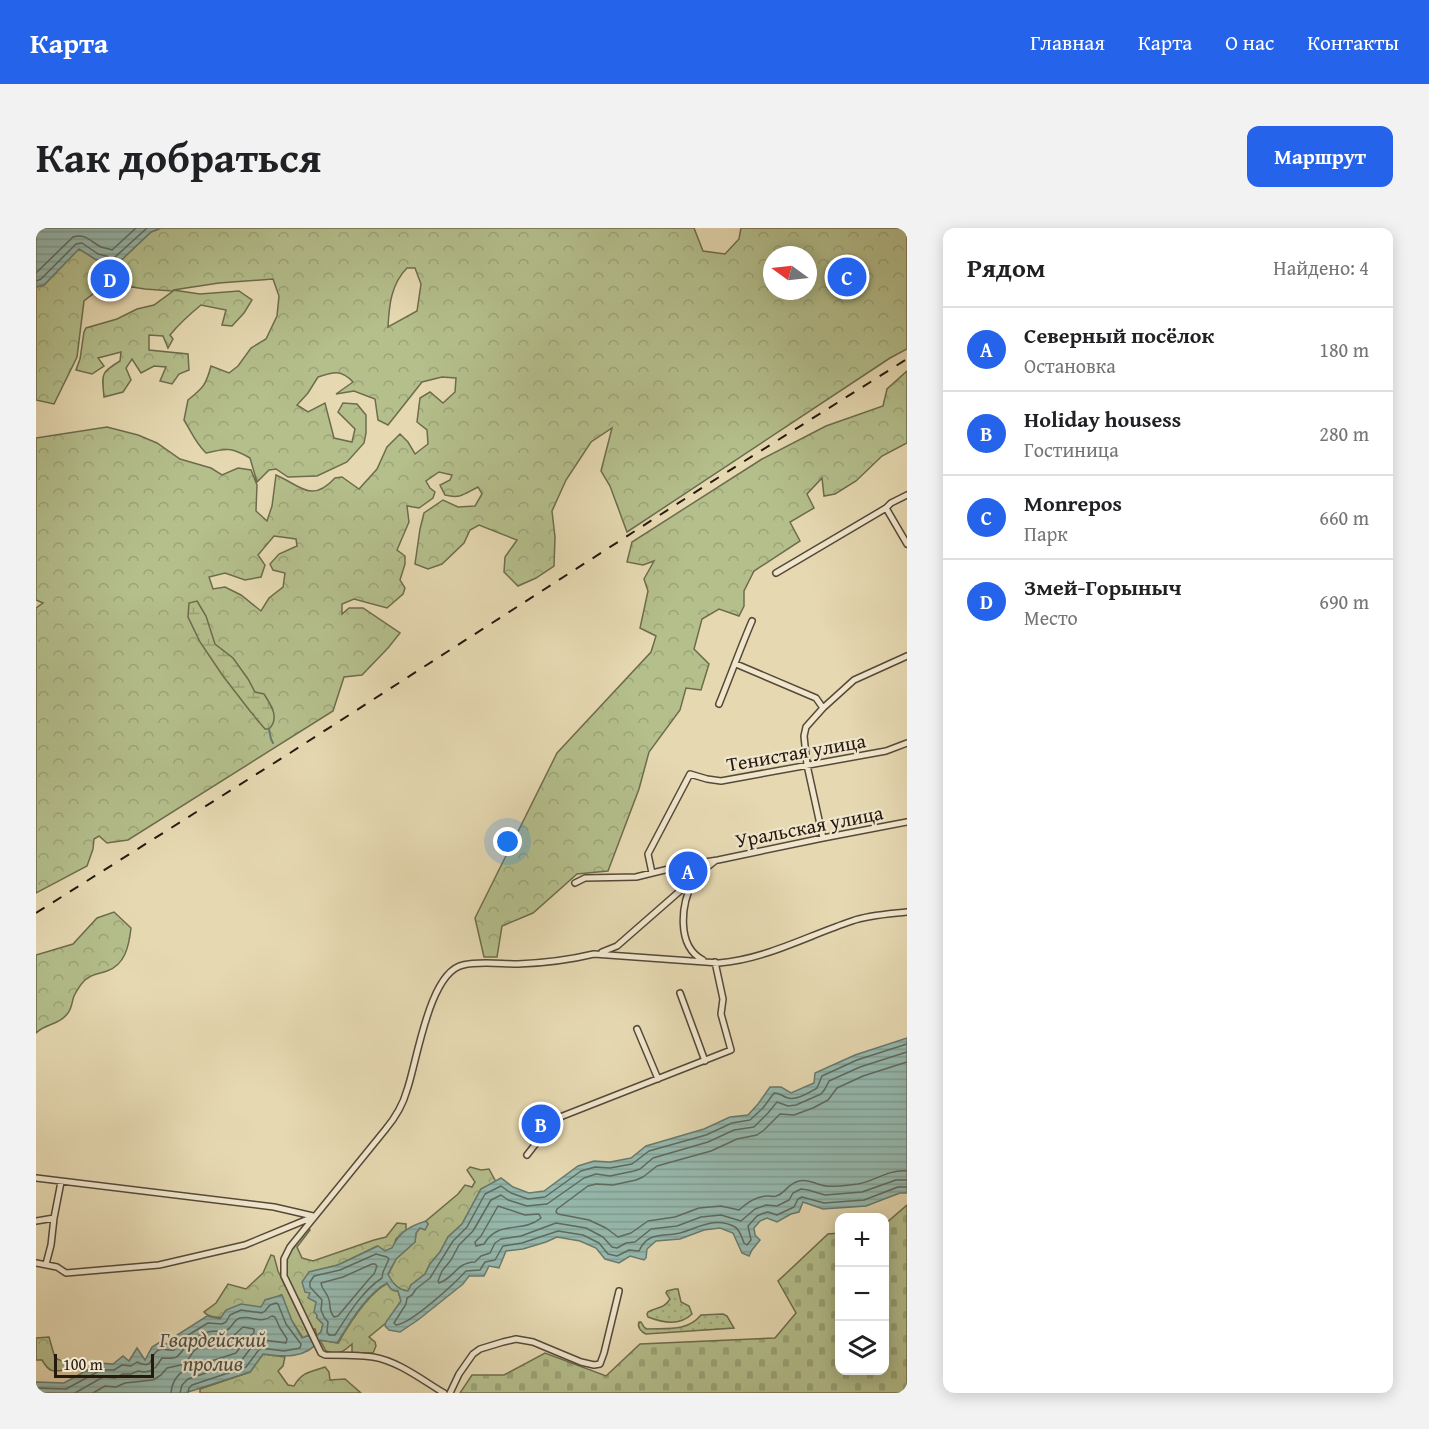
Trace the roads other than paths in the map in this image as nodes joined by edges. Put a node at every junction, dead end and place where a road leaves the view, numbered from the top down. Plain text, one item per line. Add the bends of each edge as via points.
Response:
1 (907, 495) edge
2 (886, 508) junction
3 (907, 544) edge
4 (776, 573) dead end
5 (752, 621) dead end
6 (907, 656) edge
7 (736, 664) junction
8 (719, 704) dead end
9 (823, 708) junction
10 (907, 743) edge
11 (807, 765) junction
12 (907, 822) edge
13 (823, 838) junction
14 (718, 860) junction
15 (651, 873) junction
16 (699, 875) junction
17 (575, 883) dead end
18 (907, 912) edge
19 (594, 954) junction
20 (704, 961) junction
21 (715, 962) junction
22 (680, 993) dead end
23 (637, 1029) dead end
24 (705, 1061) junction
25 (658, 1079) junction
26 (527, 1155) dead end
27 (36, 1178) edge
28 (61, 1182) junction
29 (315, 1216) junction
30 (54, 1218) junction
31 (36, 1221) edge
32 (36, 1263) edge
33 (46, 1264) junction
34 (618, 1291) dead end
35 (444, 1393) edge
36 (450, 1393) edge

1 - 2 street
2 - 3 street
2 - 4 street
5 - 7 street
6 - 9 street via 854,680
7 - 8 street
7 - 9 street via 816,698
9 - 11 street via 806,727
10 - 11 street, Тенистая улица via 886,751
11 - 13 street
11 - 15 street, Тенистая улица via 721,781 690,774 648,854
12 - 13 street, Уральская улица
13 - 14 street, Уральская улица
14 - 15 street, Уральская улица
14 - 16 street
15 - 17 street, Уральская улица via 585,878
16 - 19 street via 614,949
16 - 20 street via 687,895 683,921 691,949
18 - 21 street via 854,920 774,951 734,962
19 - 20 street
19 - 29 street via 556,961 460,965 450,972 431,1004 399,1111
20 - 21 street
21 - 24 street via 723,999 721,1014 731,1050
22 - 24 street
23 - 25 street
24 - 25 street
25 - 26 street via 555,1119
27 - 28 street
28 - 29 street via 274,1207
28 - 30 street
29 - 33 street via 245,1245 159,1265 66,1274
29 - 35 street via 287,1251 283,1266 285,1281 318,1350 325,1355 385,1360
30 - 31 street
30 - 33 street
32 - 33 street
34 - 36 street via 600,1364 581,1362 516,1339 473,1354

